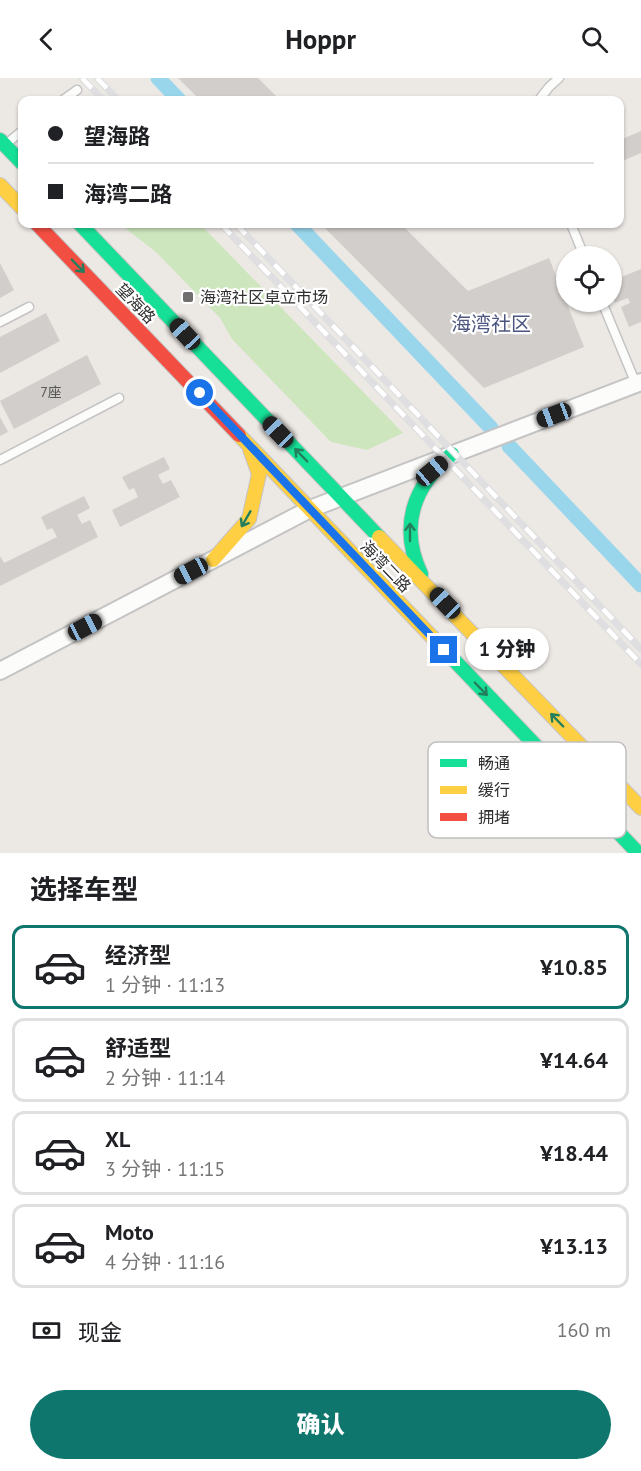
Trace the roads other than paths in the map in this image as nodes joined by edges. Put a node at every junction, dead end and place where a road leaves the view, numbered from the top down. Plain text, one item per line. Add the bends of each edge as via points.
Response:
1 (559, 78) edge
2 (77, 90) dead end
3 (69, 96) edge
4 (543, 96) edge
5 (18, 133) edge
6 (3, 142) edge
7 (18, 159) edge
8 (0, 185) edge
9 (18, 204) edge
10 (41, 228) edge
11 (84, 228) edge
12 (573, 228) edge
13 (580, 246) edge
14 (29, 307) dead end
15 (606, 312) edge
16 (0, 322) edge
17 (638, 383) edge
18 (119, 398) dead end
19 (248, 444) junction
20 (452, 454) junction
21 (0, 460) edge
22 (341, 498) junction
23 (310, 509) junction
24 (213, 560) junction
25 (428, 586) junction
26 (0, 671) edge
27 (532, 742) edge
28 (578, 742) edge
29 (626, 792) edge
30 (641, 808) edge
31 (624, 838) edge
32 (638, 853) edge

1 - 4 lane
2 - 3 lane
5 - 6 lane
6 - 7 street
8 - 9 street
10 -> 19 street, 望海路
22 -> 11 street, 望海路
12 - 13 lane
14 - 16 lane
15 - 17 lane
17 - 20 street
18 - 21 lane
19 - 23 street, 望海路
19 -> 24 street via 259,474 249,519
20 - 22 street
25 -> 20 street via 416,565 410,541 410,516 418,492 432,471
22 - 23 street
22 - 25 street, 海湾二路
23 - 24 street
23 -> 27 street, 海湾二路
24 - 26 street
28 -> 25 street, 海湾二路
30 -> 29 street, 海湾二路
31 -> 32 street, 海湾二路

